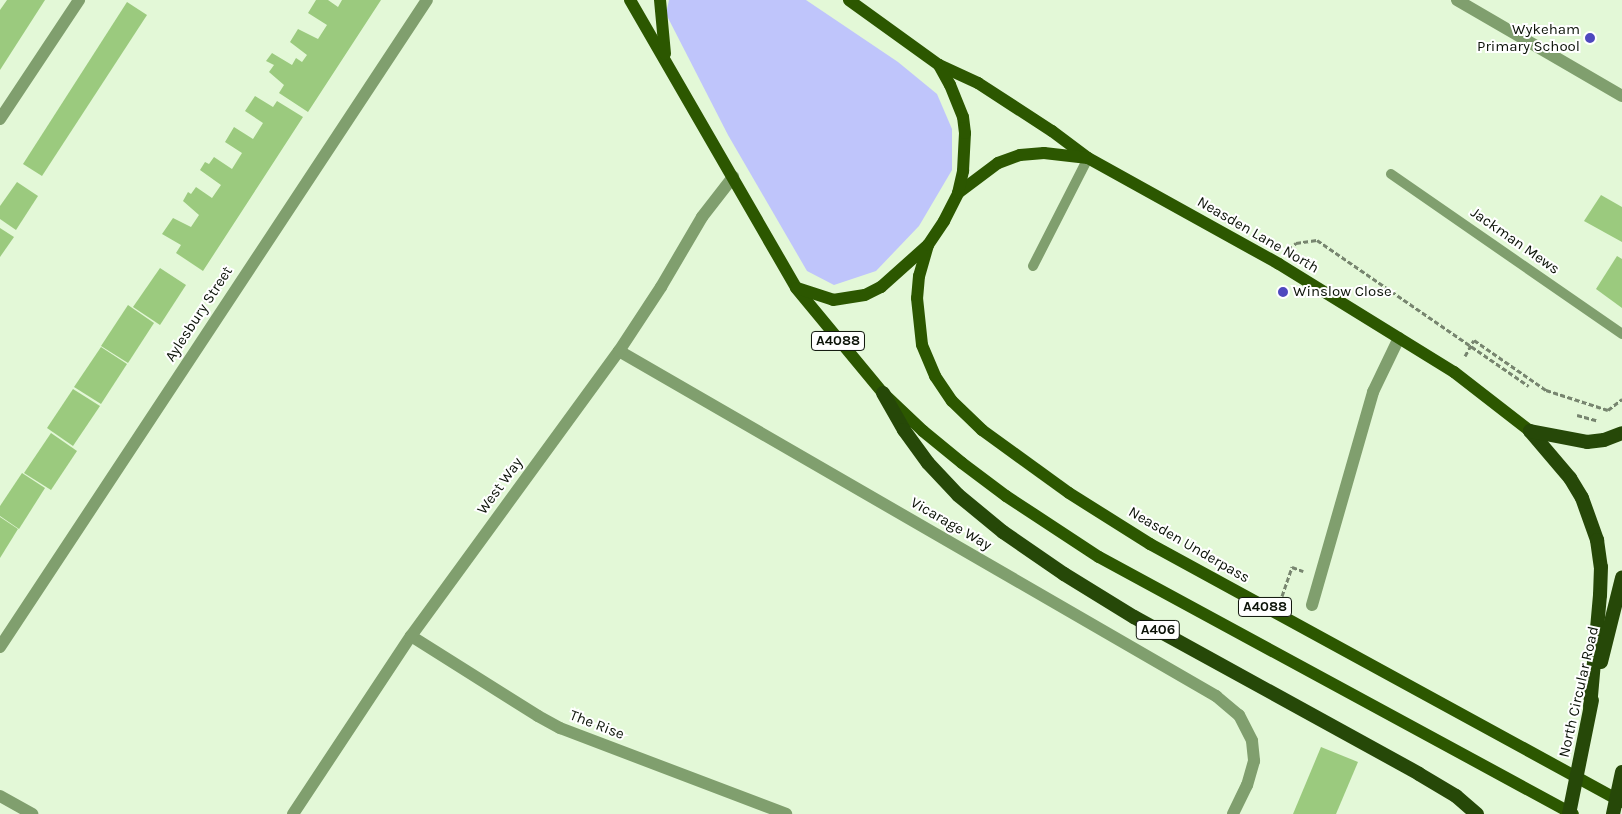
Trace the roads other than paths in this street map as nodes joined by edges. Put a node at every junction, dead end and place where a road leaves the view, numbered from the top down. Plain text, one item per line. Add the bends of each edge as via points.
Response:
1 (79, 0) edge
2 (427, 0) edge
3 (630, 0) edge
4 (660, 0) edge
5 (849, 0) edge
6 (1456, 0) edge
7 (666, 61) junction
8 (939, 65) junction
9 (1622, 96) edge
10 (0, 119) edge
11 (1088, 158) junction
12 (1391, 174) dead end
13 (733, 177) junction
14 (958, 193) junction
15 (928, 245) junction
16 (1033, 266) dead end
17 (796, 288) junction
18 (1622, 334) edge
19 (1399, 338) junction
20 (619, 351) junction
21 (884, 393) junction
22 (1530, 431) junction
23 (1622, 433) edge
24 (1622, 578) edge
25 (1312, 605) dead end
26 (411, 636) junction
27 (0, 647) edge
28 (1590, 707) junction
29 (1622, 774) edge
30 (0, 796) edge
31 (1622, 802) edge
32 (32, 814) edge
33 (293, 814) edge
34 (786, 814) edge
35 (1233, 814) edge
36 (1477, 814) edge
37 (1569, 814) edge
38 (1573, 814) edge
39 (1613, 814) edge

1 - 10 street
2 - 27 street, Aylesbury Street
3 - 7 main road
4 - 7 main road
5 - 8 main road, Neasden Lane North
6 - 9 street
7 - 13 main road
8 - 11 main road, Neasden Lane North via 978,83
8 - 14 main road via 957,101 965,134
11 - 14 main road, Neasden Lane North via 1044,153 1020,155 998,163
11 - 16 lane
11 - 19 main road, Neasden Lane North via 1279,264
12 - 18 lane, Jackman Mews
13 - 17 main road
13 - 20 street, West Way via 702,217
14 - 15 main road
15 - 17 main road via 896,276 865,295 833,300
15 - 31 main road, Neasden Underpass / A4088 via 919,276 922,345 935,376 952,401 982,430 1069,493 1150,544
17 - 21 main road, A4088
19 - 22 main road, Neasden Lane North via 1454,372
19 - 25 street via 1373,392
20 - 26 street, West Way
20 - 35 street, Vicarage Way via 1216,696 1239,715 1252,741 1254,761
21 - 36 highway, A406 via 904,430 928,463 958,494 1003,532 1134,617 1419,774 1456,796
21 - 38 main road, A4088 via 962,464 1100,557
22 - 23 highway via 1587,442
22 - 28 highway via 1570,478 1582,498 1597,540 1601,567 1600,595
24 - 28 highway, North Circular Road
26 - 33 street, West Way
26 - 34 street, The Rise via 560,728
28 - 37 highway, North Circular Road
29 - 39 highway
30 - 32 street

